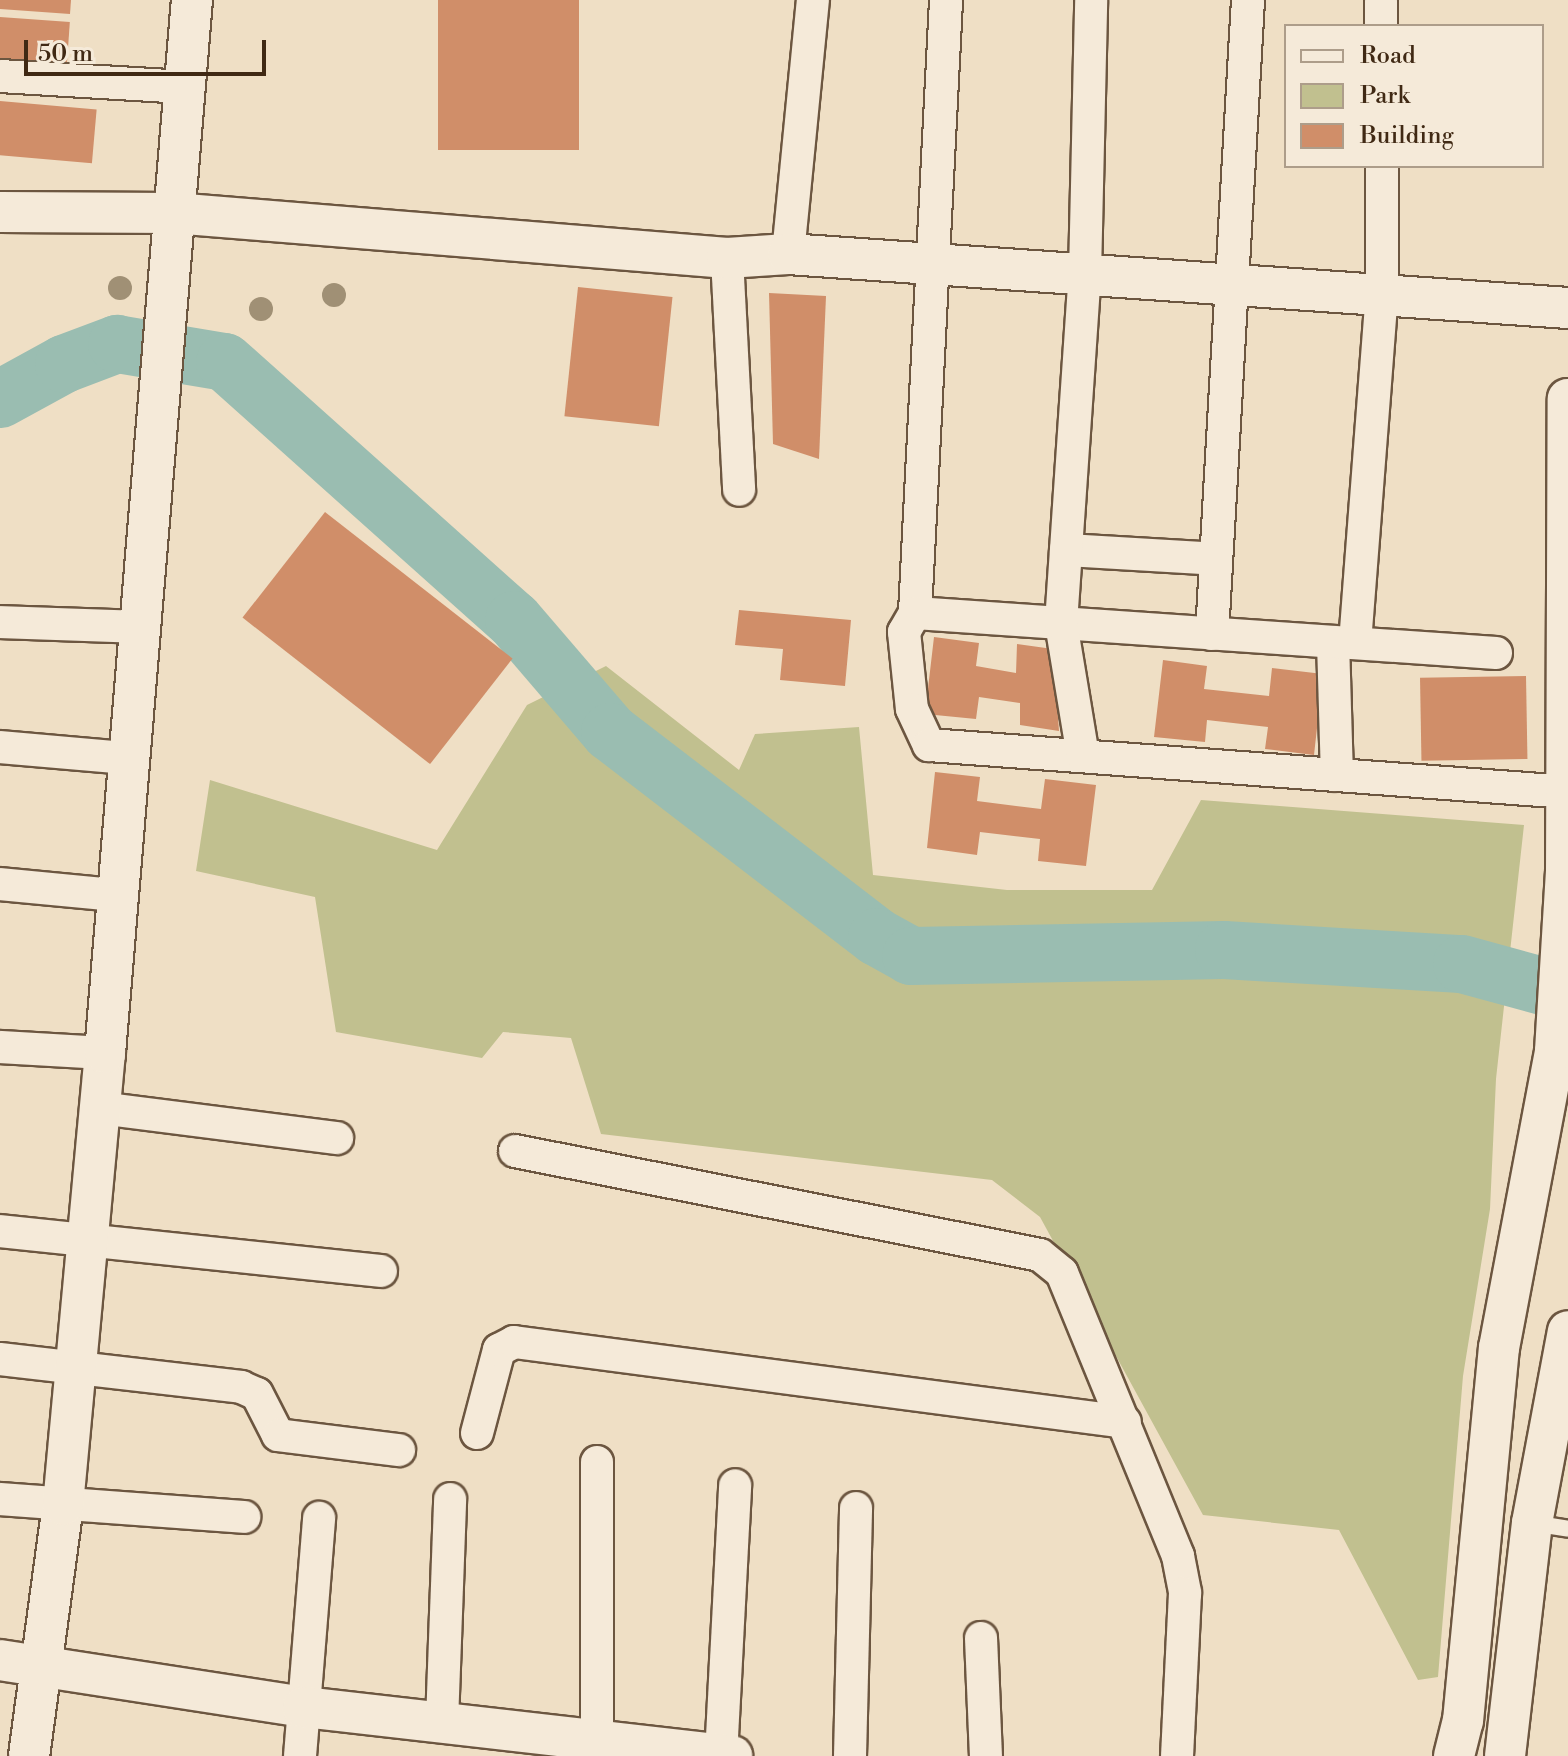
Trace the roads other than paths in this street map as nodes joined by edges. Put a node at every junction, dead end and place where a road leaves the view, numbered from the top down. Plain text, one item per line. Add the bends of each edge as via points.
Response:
1 (192, 0) edge
2 (813, 0) edge
3 (946, 0) edge
4 (1091, 0) edge
5 (1248, 0) edge
6 (1381, 1) edge
7 (1381, 24) edge
8 (0, 76) edge
9 (184, 87) junction
10 (1382, 168) edge
11 (0, 212) edge
12 (173, 213) junction
13 (788, 254) junction
14 (727, 258) junction
15 (932, 263) junction
16 (1085, 274) junction
17 (1233, 284) junction
18 (1382, 293) junction
19 (1568, 308) edge
20 (1568, 399) edge
21 (739, 490) dead end
22 (1066, 550) junction
23 (1216, 559) junction
24 (915, 613) junction
25 (0, 622) edge
26 (1061, 623) junction
27 (141, 627) junction
28 (1212, 634) junction
29 (1344, 643) junction
30 (1496, 653) dead end
31 (0, 747) edge
32 (1083, 756) junction
33 (126, 758) junction
34 (1337, 775) junction
35 (1567, 792) edge
36 (1566, 872) edge
37 (0, 884) edge
38 (115, 895) junction
39 (0, 1047) edge
40 (105, 1053) junction
41 (99, 1108) junction
42 (337, 1138) dead end
43 (515, 1151) dead end
44 (0, 1231) edge
45 (86, 1237) junction
46 (381, 1271) dead end
47 (1568, 1331) edge
48 (0, 1359) edge
49 (75, 1365) junction
50 (1125, 1422) junction
51 (477, 1433) dead end
52 (399, 1450) dead end
53 (597, 1462) dead end
54 (735, 1485) dead end
55 (0, 1499) edge
56 (450, 1499) dead end
57 (63, 1505) junction
58 (856, 1508) dead end
59 (244, 1517) dead end
60 (319, 1518) dead end
61 (1550, 1526) edge
62 (981, 1638) dead end
63 (0, 1660) edge
64 (41, 1663) junction
65 (303, 1707) junction
66 (442, 1722) junction
67 (585, 1744) edge
68 (29, 1756) edge
69 (300, 1756) edge
70 (725, 1756) edge
71 (850, 1756) edge
72 (986, 1756) edge
73 (1177, 1756) edge
74 (1454, 1756) edge
75 (1505, 1756) edge

1 - 9 street
2 - 13 street
3 - 15 street
4 - 16 street
5 - 17 street
6 - 7 street
8 - 9 street
9 - 12 street
10 - 18 street
11 - 12 street
12 - 14 street
12 - 27 street
13 - 14 street
13 - 15 street
14 - 21 street
15 - 16 street
15 - 24 street
16 - 17 street
16 - 22 street
17 - 18 street
17 - 23 street
18 - 19 street
18 - 29 street
20 - 35 street
22 - 23 street
22 - 26 street
23 - 28 street
24 - 26 street
24 - 32 street via 904,632 912,709 929,745
25 - 27 street
26 - 28 street
26 - 32 street
27 - 33 street
28 - 29 street
29 - 30 street
29 - 34 street
31 - 33 street
32 - 34 street
33 - 38 street
34 - 35 street
35 - 36 street
36 - 74 street via 1555,1051 1499,1348 1463,1721
37 - 38 street
38 - 40 street
39 - 40 street
40 - 41 street
41 - 42 street
41 - 45 street
43 - 50 street via 1040,1255 1062,1273
44 - 45 street
45 - 46 street
45 - 49 street
47 - 61 street
48 - 49 street
49 - 52 street via 241,1387 257,1394 278,1435
49 - 57 street
50 - 51 street via 514,1342 499,1350
50 - 73 street via 1178,1556 1185,1593
53 - 67 street
54 - 70 street
55 - 57 street
56 - 66 street
57 - 59 street
57 - 64 street
58 - 71 street
60 - 65 street
61 - 75 street
62 - 72 street
63 - 64 street
64 - 65 street
64 - 68 street
65 - 66 street
65 - 69 street
66 - 67 street
67 - 70 street

